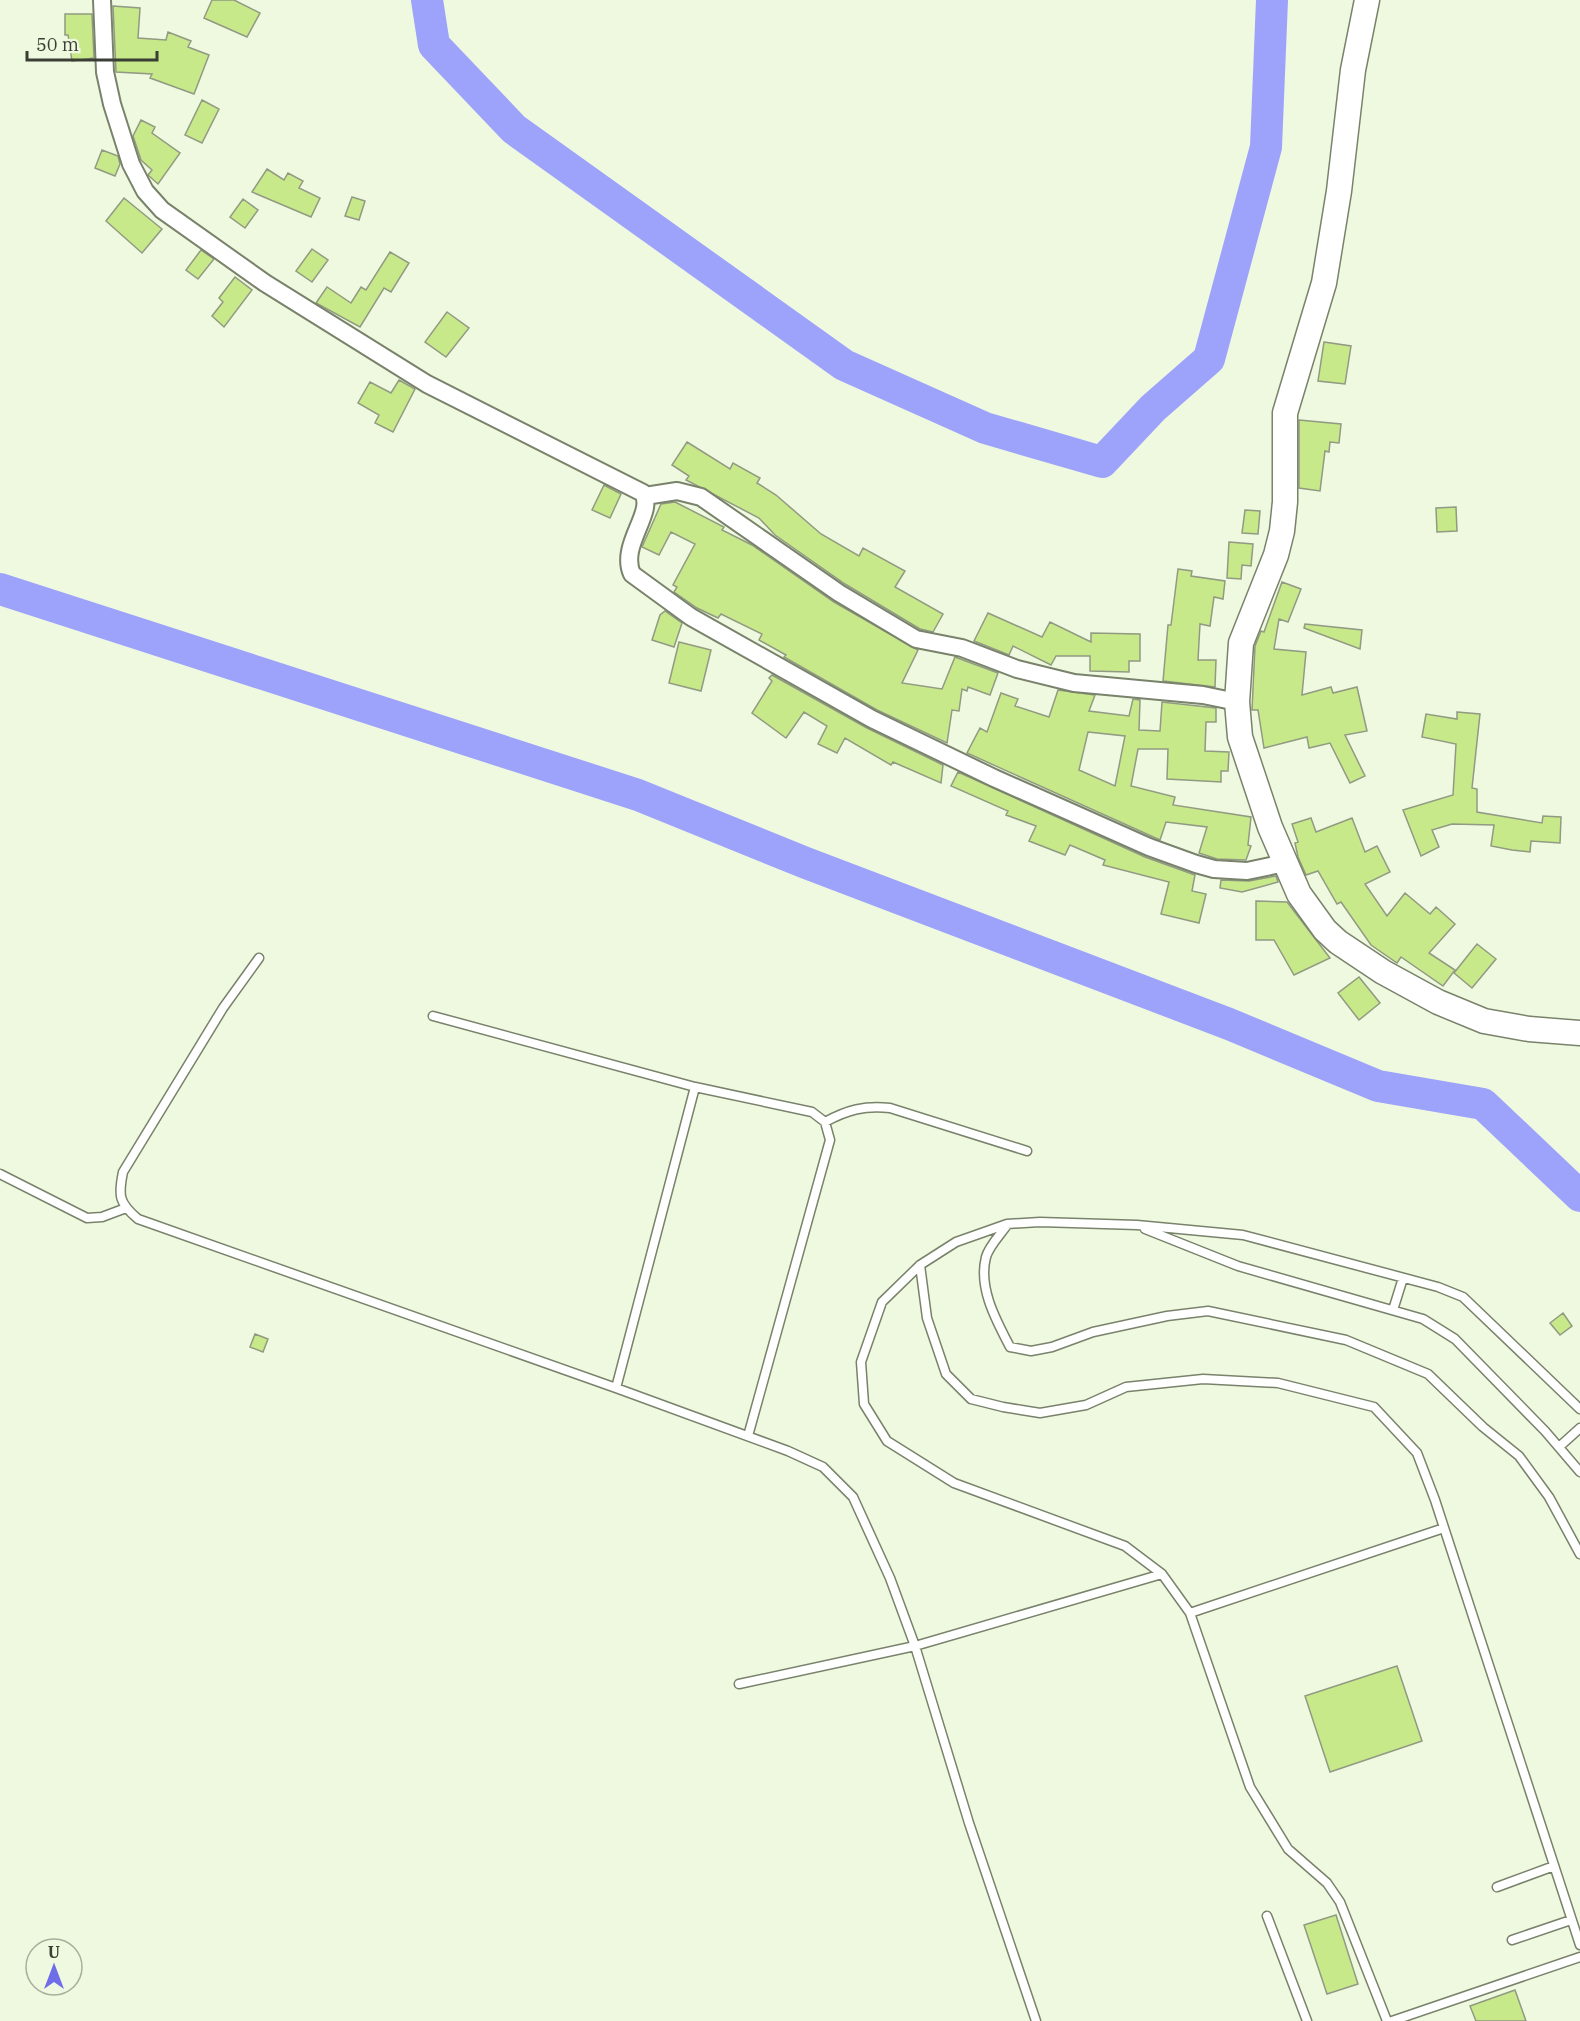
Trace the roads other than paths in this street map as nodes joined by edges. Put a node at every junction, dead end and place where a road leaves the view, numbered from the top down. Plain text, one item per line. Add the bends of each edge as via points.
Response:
1 (102, 0) edge
2 (1367, 0) edge
3 (645, 496) junction
4 (1237, 702) junction
5 (1285, 863) junction
6 (260, 958) dead end
7 (433, 1016) dead end
8 (1580, 1033) edge
9 (695, 1087) junction
10 (825, 1122) junction
11 (1027, 1151) dead end
12 (0, 1174) edge
13 (126, 1208) junction
14 (1007, 1224) junction
15 (1137, 1225) junction
16 (920, 1265) junction
17 (1403, 1278) junction
18 (1393, 1310) junction
19 (616, 1388) junction
20 (1580, 1409) edge
21 (1580, 1428) edge
22 (748, 1436) junction
23 (1559, 1446) junction
24 (1580, 1472) edge
25 (1444, 1528) junction
26 (1580, 1554) edge
27 (1162, 1574) junction
28 (1190, 1613) junction
29 (915, 1646) junction
30 (739, 1684) dead end
31 (1554, 1866) junction
32 (1497, 1887) dead end
33 (1267, 1916) dead end
34 (1572, 1920) junction
35 (1512, 1940) dead end
36 (1580, 1945) edge
37 (1580, 1957) edge
38 (1036, 2021) edge
39 (1307, 2021) edge
40 (1387, 2021) edge
41 (1392, 2021) edge

1 - 3 street via 105,72 112,104 131,164 145,191 162,210 265,283 427,384
2 - 4 main road via 1353,70 1324,283 1285,413 1282,531 1241,643
3 - 4 street via 677,491 701,497 839,592 916,639 962,648 1017,669 1074,683 1203,695
3 - 5 street via 646,505 628,551 628,565 632,574 701,622 900,734 1149,847 1196,864 1232,871
4 - 5 main road via 1240,737
5 - 8 main road via 1299,894 1325,930 1353,954 1383,972 1484,1021
6 - 13 lane via 223,1008 123,1172 119,1192
7 - 9 lane
9 - 10 lane via 812,1112
9 - 19 lane
10 - 11 lane via 850,1109 890,1108
10 - 22 lane via 830,1140
12 - 13 lane via 87,1218
13 - 19 lane via 138,1219
14 - 15 lane
14 - 16 lane via 956,1242
14 - 26 lane via 986,1255 984,1281 995,1318 1010,1347 1031,1351 1093,1332 1208,1311 1346,1340 1428,1374 1519,1456 1550,1497
15 - 17 lane via 1243,1235
15 - 18 lane via 1238,1266
16 - 25 lane via 927,1318 946,1374 971,1399 1040,1413 1086,1405 1126,1387 1203,1379 1278,1383 1374,1407 1418,1453
16 - 27 lane via 882,1302 861,1362 864,1404 887,1441 954,1483 1125,1546
17 - 18 lane
17 - 20 lane via 1463,1297
18 - 23 lane via 1423,1318 1455,1339
19 - 22 lane
21 - 23 lane
22 - 29 lane via 823,1467 853,1497 890,1578
23 - 24 lane
25 - 28 lane
25 - 31 lane
27 - 28 lane
27 - 29 lane
28 - 40 lane via 1250,1787 1288,1849 1327,1883 1340,1902
29 - 30 lane
29 - 38 lane
31 - 32 lane
31 - 34 lane
33 - 39 lane
34 - 35 lane
34 - 36 lane
37 - 41 lane

